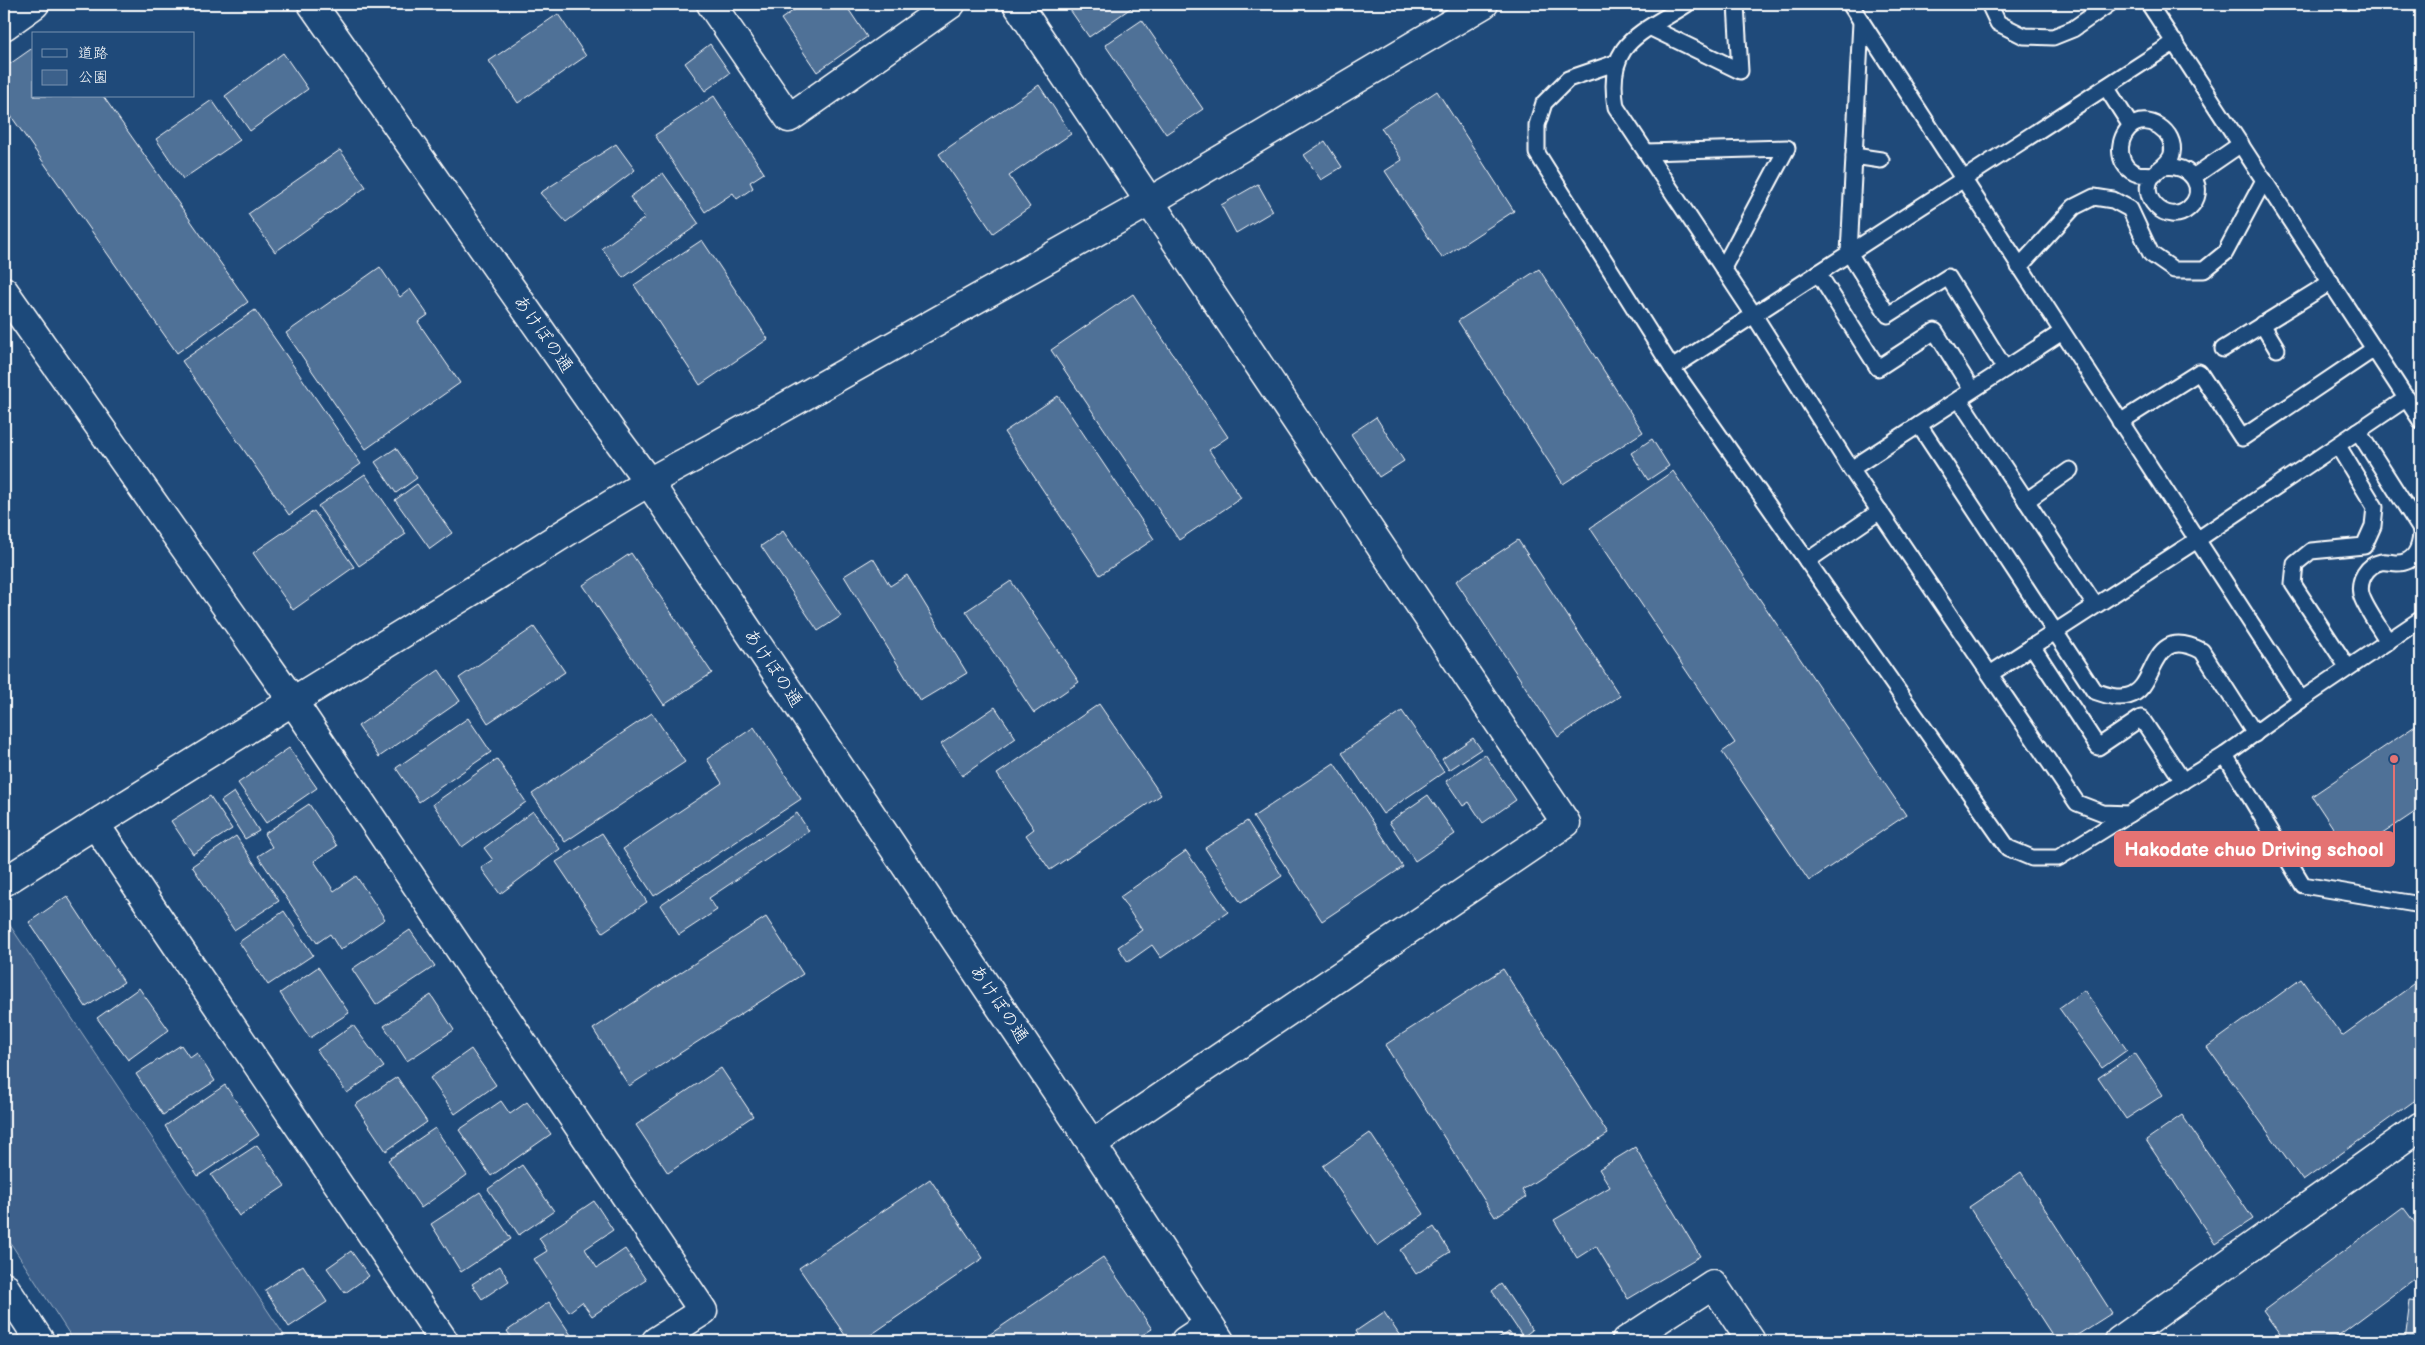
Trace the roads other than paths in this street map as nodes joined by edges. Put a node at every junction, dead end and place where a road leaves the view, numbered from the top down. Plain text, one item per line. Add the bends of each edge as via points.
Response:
1 (35, 4) edge
2 (312, 4) edge
3 (711, 4) edge
4 (951, 4) edge
5 (1017, 4) edge
6 (1484, 4) edge
7 (1688, 4) edge
8 (1736, 4) edge
9 (1850, 4) edge
10 (1989, 4) edge
11 (2109, 4) edge
12 (2149, 4) edge
13 (1861, 22) junction
14 (4, 26) edge
15 (1651, 28) junction
16 (2175, 42) junction
17 (1615, 63) junction
18 (2106, 87) junction
19 (2131, 126) junction
20 (2241, 144) junction
21 (1646, 152) junction
22 (1854, 156) junction
23 (1881, 160) dead end
24 (2158, 171) junction
25 (2193, 177) junction
26 (1962, 180) junction
27 (2264, 180) junction
28 (1150, 202) junction
29 (1849, 253) junction
30 (2019, 267) junction
31 (1723, 268) junction
32 (1818, 273) junction
33 (2331, 282) junction
34 (4, 291) edge
35 (1754, 315) junction
36 (2262, 324) junction
37 (2062, 332) junction
38 (2223, 349) dead end
39 (2277, 349) dead end
40 (2374, 349) junction
41 (1672, 368) junction
42 (2005, 369) junction
43 (1972, 390) junction
44 (2407, 398) junction
45 (1959, 399) junction
46 (2421, 421) edge
47 (2120, 422) junction
48 (1919, 425) junction
49 (2358, 431) junction
50 (2338, 446) junction
51 (1851, 469) junction
52 (2070, 470) dead end
53 (648, 481) junction
54 (2026, 501) junction
55 (1880, 511) junction
56 (2421, 532) edge
57 (2197, 540) junction
58 (1807, 561) junction
59 (2095, 605) junction
60 (2421, 619) edge
61 (2055, 630) junction
62 (2388, 642) junction
63 (2032, 646) junction
64 (2348, 668) junction
65 (1990, 674) junction
66 (292, 700) junction
67 (2301, 700) junction
68 (2255, 734) junction
69 (2225, 755) junction
70 (2183, 781) junction
71 (2129, 814) junction
72 (95, 824) junction
73 (4, 882) edge
74 (2421, 905) edge
75 (2421, 1126) edge
76 (1092, 1144) junction
77 (4, 1286) edge
78 (1215, 1333) edge
79 (40, 1341) edge
80 (444, 1341) edge
81 (656, 1341) edge
82 (1185, 1341) edge
83 (1626, 1341) edge
84 (1751, 1341) edge
85 (2119, 1341) edge

1 - 14 street
2 - 53 street, あけぼの通
3 - 4 street via 789,118
5 - 28 street
6 - 28 street
7 - 15 lane
8 - 15 lane via 1740,71
9 - 13 lane
10 - 11 lane via 1998,23 2024,36 2053,37 2073,30
12 - 16 lane
13 - 22 lane
13 - 26 lane
15 - 17 lane via 1626,44
16 - 18 lane
16 - 20 lane
17 - 21 lane via 1612,85 1616,107
17 - 41 lane via 1568,79 1544,103 1537,124 1536,153
18 - 19 lane
18 - 26 lane
19 - 24 lane via 2121,137 2119,152 2126,166 2138,174
19 - 24 lane via 2146,122 2161,126 2171,139 2172,155
20 - 25 lane
20 - 27 lane
21 - 31 lane
21 - 31 lane via 1787,148
22 - 23 lane
22 - 29 lane
24 - 25 lane via 2174,165 2186,169
24 - 25 lane via 2148,185 2149,197 2155,207 2165,213 2177,214 2188,209 2195,200 2197,188
26 - 29 lane
26 - 30 lane
27 - 30 lane via 2225,253 2204,270 2174,270 2151,254 2130,209 2113,200 2094,197 2074,207
27 - 33 lane
28 - 53 street
28 - 76 street via 1566,823
29 - 32 lane
29 - 42 lane via 1888,315 1948,277
30 - 37 lane
31 - 35 lane
32 - 35 lane
32 - 43 lane via 1878,368 1935,331
33 - 36 lane
33 - 40 lane
34 - 66 street
35 - 41 lane
35 - 51 lane
36 - 38 lane
36 - 39 lane
37 - 42 lane
37 - 47 lane
40 - 44 lane
40 - 47 lane via 2242,438 2199,372
41 - 58 lane
42 - 43 lane
43 - 45 lane
44 - 46 lane
44 - 49 lane
45 - 48 lane
45 - 54 lane
47 - 57 lane
48 - 51 lane
48 - 61 lane
49 - 50 lane
49 - 56 lane
50 - 57 lane
50 - 64 lane via 2376,507 2373,526 2364,546 2311,550 2295,564 2293,584
51 - 55 lane
52 - 54 lane
53 - 66 street
53 - 76 street, あけぼの通
54 - 59 lane
55 - 58 lane
55 - 65 lane
56 - 62 lane via 2420,549 2410,559 2399,563 2382,561 2368,568 2360,581 2361,596
57 - 59 lane
57 - 67 lane
58 - 71 lane via 2008,848 2032,858 2058,858
59 - 61 lane
60 - 62 lane
61 - 63 lane
61 - 68 lane via 2094,692 2116,697 2131,696 2144,684 2156,656 2169,646 2189,644 2202,651
62 - 64 lane
63 - 65 lane
63 - 70 lane via 2098,747 2141,718
64 - 67 lane
65 - 71 lane via 2077,803 2103,813
66 - 72 street
66 - 81 street via 703,1311
67 - 68 lane
68 - 69 lane
69 - 70 lane
69 - 74 lane via 2303,885
70 - 71 lane
72 - 73 street
72 - 80 street
75 - 85 street
76 - 78 street, あけぼの通
77 - 79 street
78 - 82 street
83 - 84 street via 1713,1284

